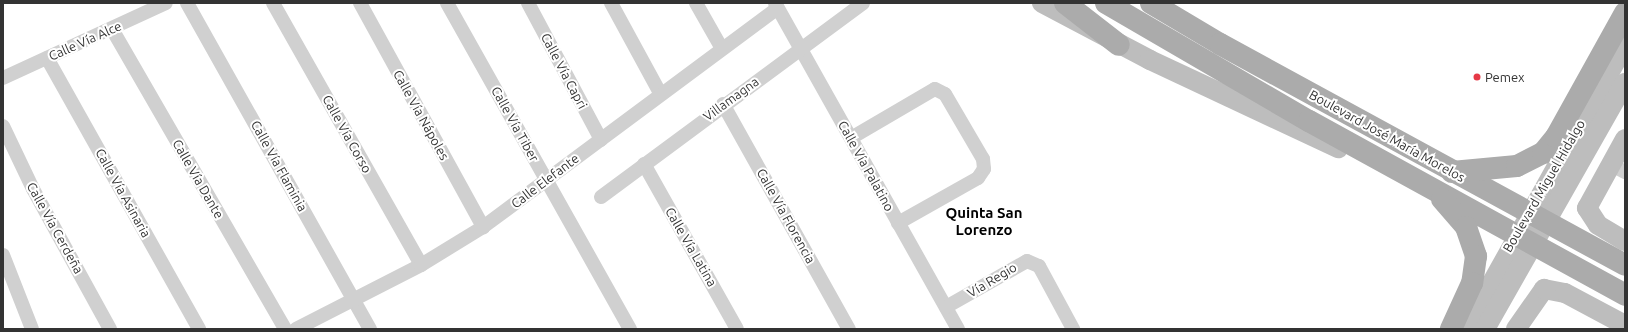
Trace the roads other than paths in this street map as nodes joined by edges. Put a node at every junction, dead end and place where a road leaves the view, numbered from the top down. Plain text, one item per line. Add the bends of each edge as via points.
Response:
1 (166, 3) edge
2 (187, 3) edge
3 (273, 3) edge
4 (360, 3) edge
5 (446, 3) edge
6 (528, 3) edge
7 (611, 3) edge
8 (696, 3) edge
9 (863, 3) edge
10 (1042, 3) edge
11 (1065, 3) edge
12 (1106, 3) edge
13 (1151, 3) edge
14 (776, 5) edge
15 (1625, 13) edge
16 (112, 29) junction
17 (1625, 44) edge
18 (1118, 45) junction
19 (721, 47) junction
20 (801, 49) junction
21 (47, 58) junction
22 (3, 78) edge
23 (1625, 83) edge
24 (660, 93) junction
25 (723, 104) junction
26 (3, 126) edge
27 (851, 138) junction
28 (1625, 139) edge
29 (601, 140) junction
30 (644, 164) junction
31 (1618, 168) edge
32 (1452, 172) junction
33 (547, 180) junction
34 (1432, 188) junction
35 (1549, 194) junction
36 (601, 197) dead end
37 (898, 223) junction
38 (483, 227) junction
39 (1625, 241) edge
40 (3, 255) edge
41 (1619, 260) edge
42 (1511, 263) junction
43 (420, 264) junction
44 (1575, 267) junction
45 (1625, 295) edge
46 (354, 299) junction
47 (946, 307) junction
48 (1625, 307) edge
49 (1625, 325) edge
50 (846, 328) edge
51 (32, 329) edge
52 (110, 329) edge
53 (199, 329) edge
54 (285, 329) edge
55 (296, 329) edge
56 (370, 329) edge
57 (630, 329) edge
58 (737, 329) edge
59 (958, 329) edge
60 (1073, 329) edge
61 (1451, 329) edge
62 (1466, 329) edge
63 (1485, 329) edge
64 (1516, 329) edge

1 - 16 street, Calle Vía Alce
2 - 46 street, Calle Vía Flaminia
3 - 43 street, Calle Vía Corso
4 - 38 street, Calle Vía Nápoles
5 - 33 street, Calle Vía Tiber
6 - 29 street, Calle Vía Capri
7 - 24 street
8 - 19 street
9 - 20 street, Villamagna
10 - 18 street, Boulevard José María Morelos
11 - 18 main road
12 - 34 main road, Boulevard José María Morelos
13 - 32 main road, Boulevard José María Morelos
14 - 19 street, Calle Elefante
14 - 20 street, Calle Vía Palatino
15 - 32 main road via 1556,137 1542,153 1517,166
16 - 21 street, Calle Vía Alce
16 - 54 street, Calle Vía Dante
17 - 35 street, Boulevard Miguel Hidalgo
18 - 34 street, Boulevard José María Morelos
19 - 24 street, Calle Elefante
20 - 25 street, Villamagna
20 - 27 street, Calle Vía Palatino
21 - 22 street, Calle Vía Alce
21 - 53 street, Calle Vía Asinaria
23 - 35 street, Boulevard Miguel Hidalgo
24 - 29 street, Calle Elefante
25 - 30 street, Villamagna
25 - 50 street, Calle Vía Florencia
26 - 52 street, Calle Vía Cerdeña via 33,189
27 - 37 street, Calle Vía Palatino
27 - 37 street via 935,89 945,94 983,159 984,169 978,178
28 - 31 street
29 - 33 street, Calle Elefante
30 - 36 street, Villamagna
30 - 58 street, Calle Vía Latina
31 - 39 street via 1587,208 1598,225
32 - 41 main road, Boulevard José María Morelos
33 - 38 street, Calle Elefante
33 - 57 street, Calle Vía Tiber
34 - 44 main road, Boulevard José María Morelos
34 - 61 main road via 1466,227 1476,256 1472,284
35 - 42 street, Boulevard Miguel Hidalgo
37 - 47 street, Calle Vía Palatino
38 - 43 street, Calle Elefante
40 - 51 street
42 - 62 street, Boulevard Miguel Hidalgo
42 - 63 street, Boulevard Miguel Hidalgo
43 - 46 street, Calle Elefante
44 - 45 main road, Boulevard José María Morelos
44 - 48 main road
46 - 55 street, Calle Elefante
46 - 56 street, Calle Vía Flaminia
47 - 59 street, Calle Vía Palatino
47 - 60 street, Vía Regio via 1027,261 1039,266
49 - 64 street via 1565,293 1544,289

